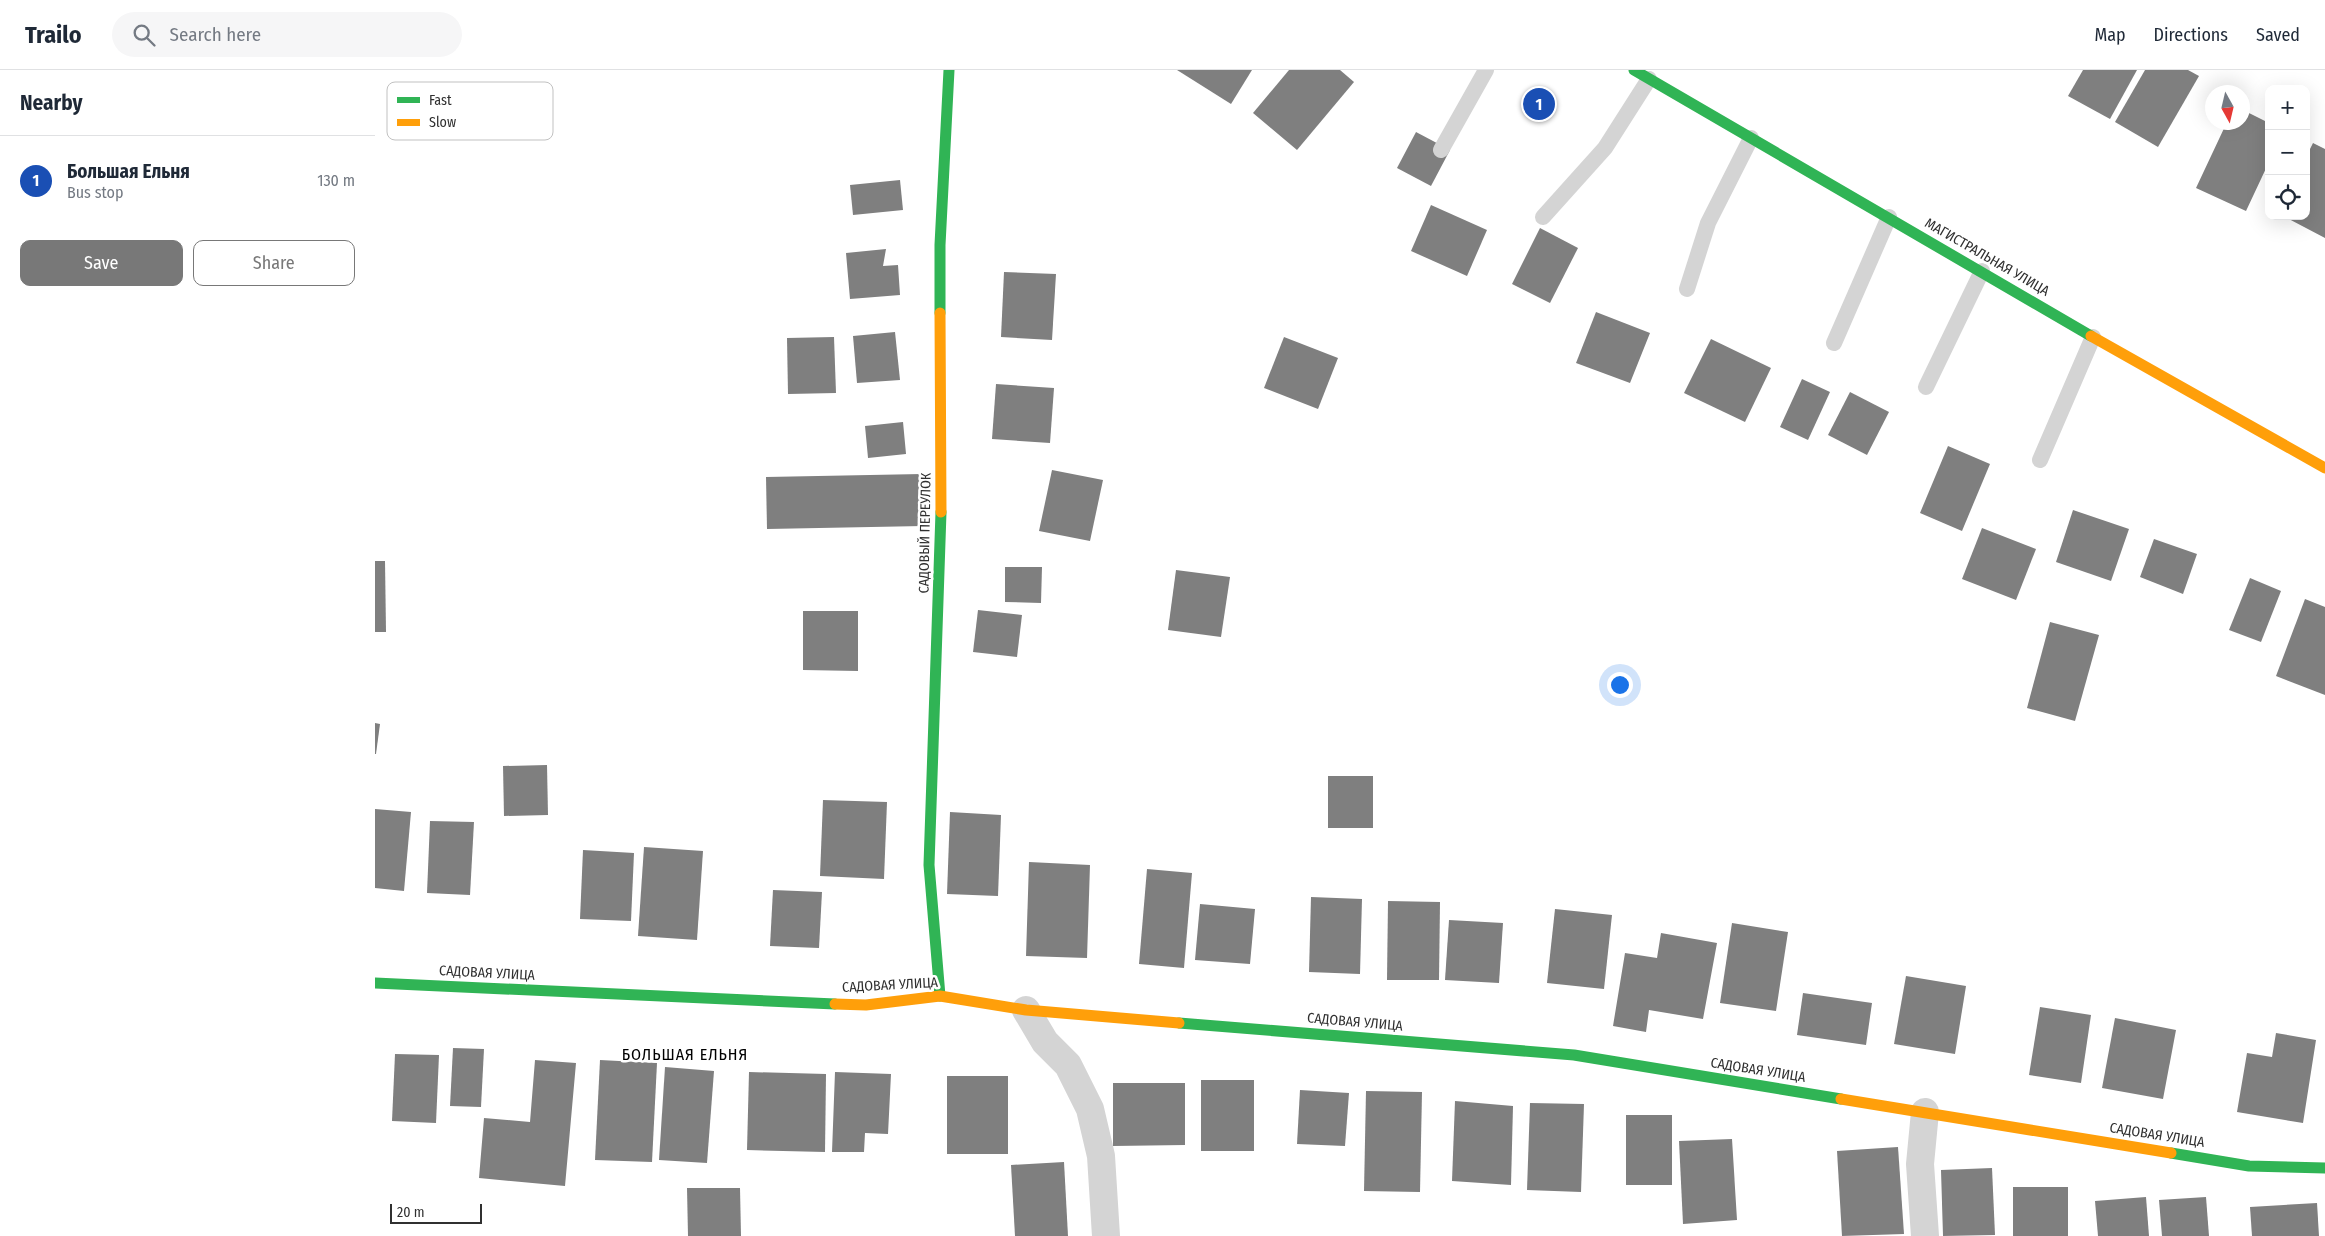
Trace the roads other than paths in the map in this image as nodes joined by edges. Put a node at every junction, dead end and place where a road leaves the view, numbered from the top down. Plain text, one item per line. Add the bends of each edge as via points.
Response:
1 (949, 70) edge
2 (1486, 70) edge
3 (1634, 70) edge
4 (1649, 79) junction
5 (1751, 138) junction
6 (1441, 150) dead end
7 (1543, 216) dead end
8 (1889, 218) junction
9 (1981, 271) junction
10 (1687, 289) dead end
11 (2093, 337) junction
12 (1834, 343) dead end
13 (1927, 387) dead end
14 (2040, 460) dead end
15 (2325, 468) edge
16 (375, 983) edge
17 (940, 996) junction
18 (1026, 1010) junction
19 (1925, 1112) junction
20 (2325, 1168) edge
21 (1106, 1236) edge
22 (1925, 1236) edge

1 - 17 street, САДОВЫЙ ПЕРЕУЛОК via 941,245 941,513 929,865
2 - 6 lane
3 - 4 street, МАГИСТРАЛЬНАЯ УЛИЦА
4 - 5 street, МАГИСТРАЛЬНАЯ УЛИЦА
4 - 7 lane via 1605,148
5 - 8 street, МАГИСТРАЛЬНАЯ УЛИЦА
5 - 10 lane via 1708,222
8 - 9 street, МАГИСТРАЛЬНАЯ УЛИЦА
8 - 12 lane
9 - 11 street, МАГИСТРАЛЬНАЯ УЛИЦА
9 - 13 lane
11 - 14 lane
11 - 15 street, МАГИСТРАЛЬНАЯ УЛИЦА
16 - 17 street, САДОВАЯ УЛИЦА via 867,1005
17 - 18 street, САДОВАЯ УЛИЦА
18 - 19 street, САДОВАЯ УЛИЦА via 1574,1055
18 - 21 street via 1045,1042 1068,1065 1090,1109 1101,1156
19 - 20 street, САДОВАЯ УЛИЦА via 2249,1166
19 - 22 street via 1920,1164

